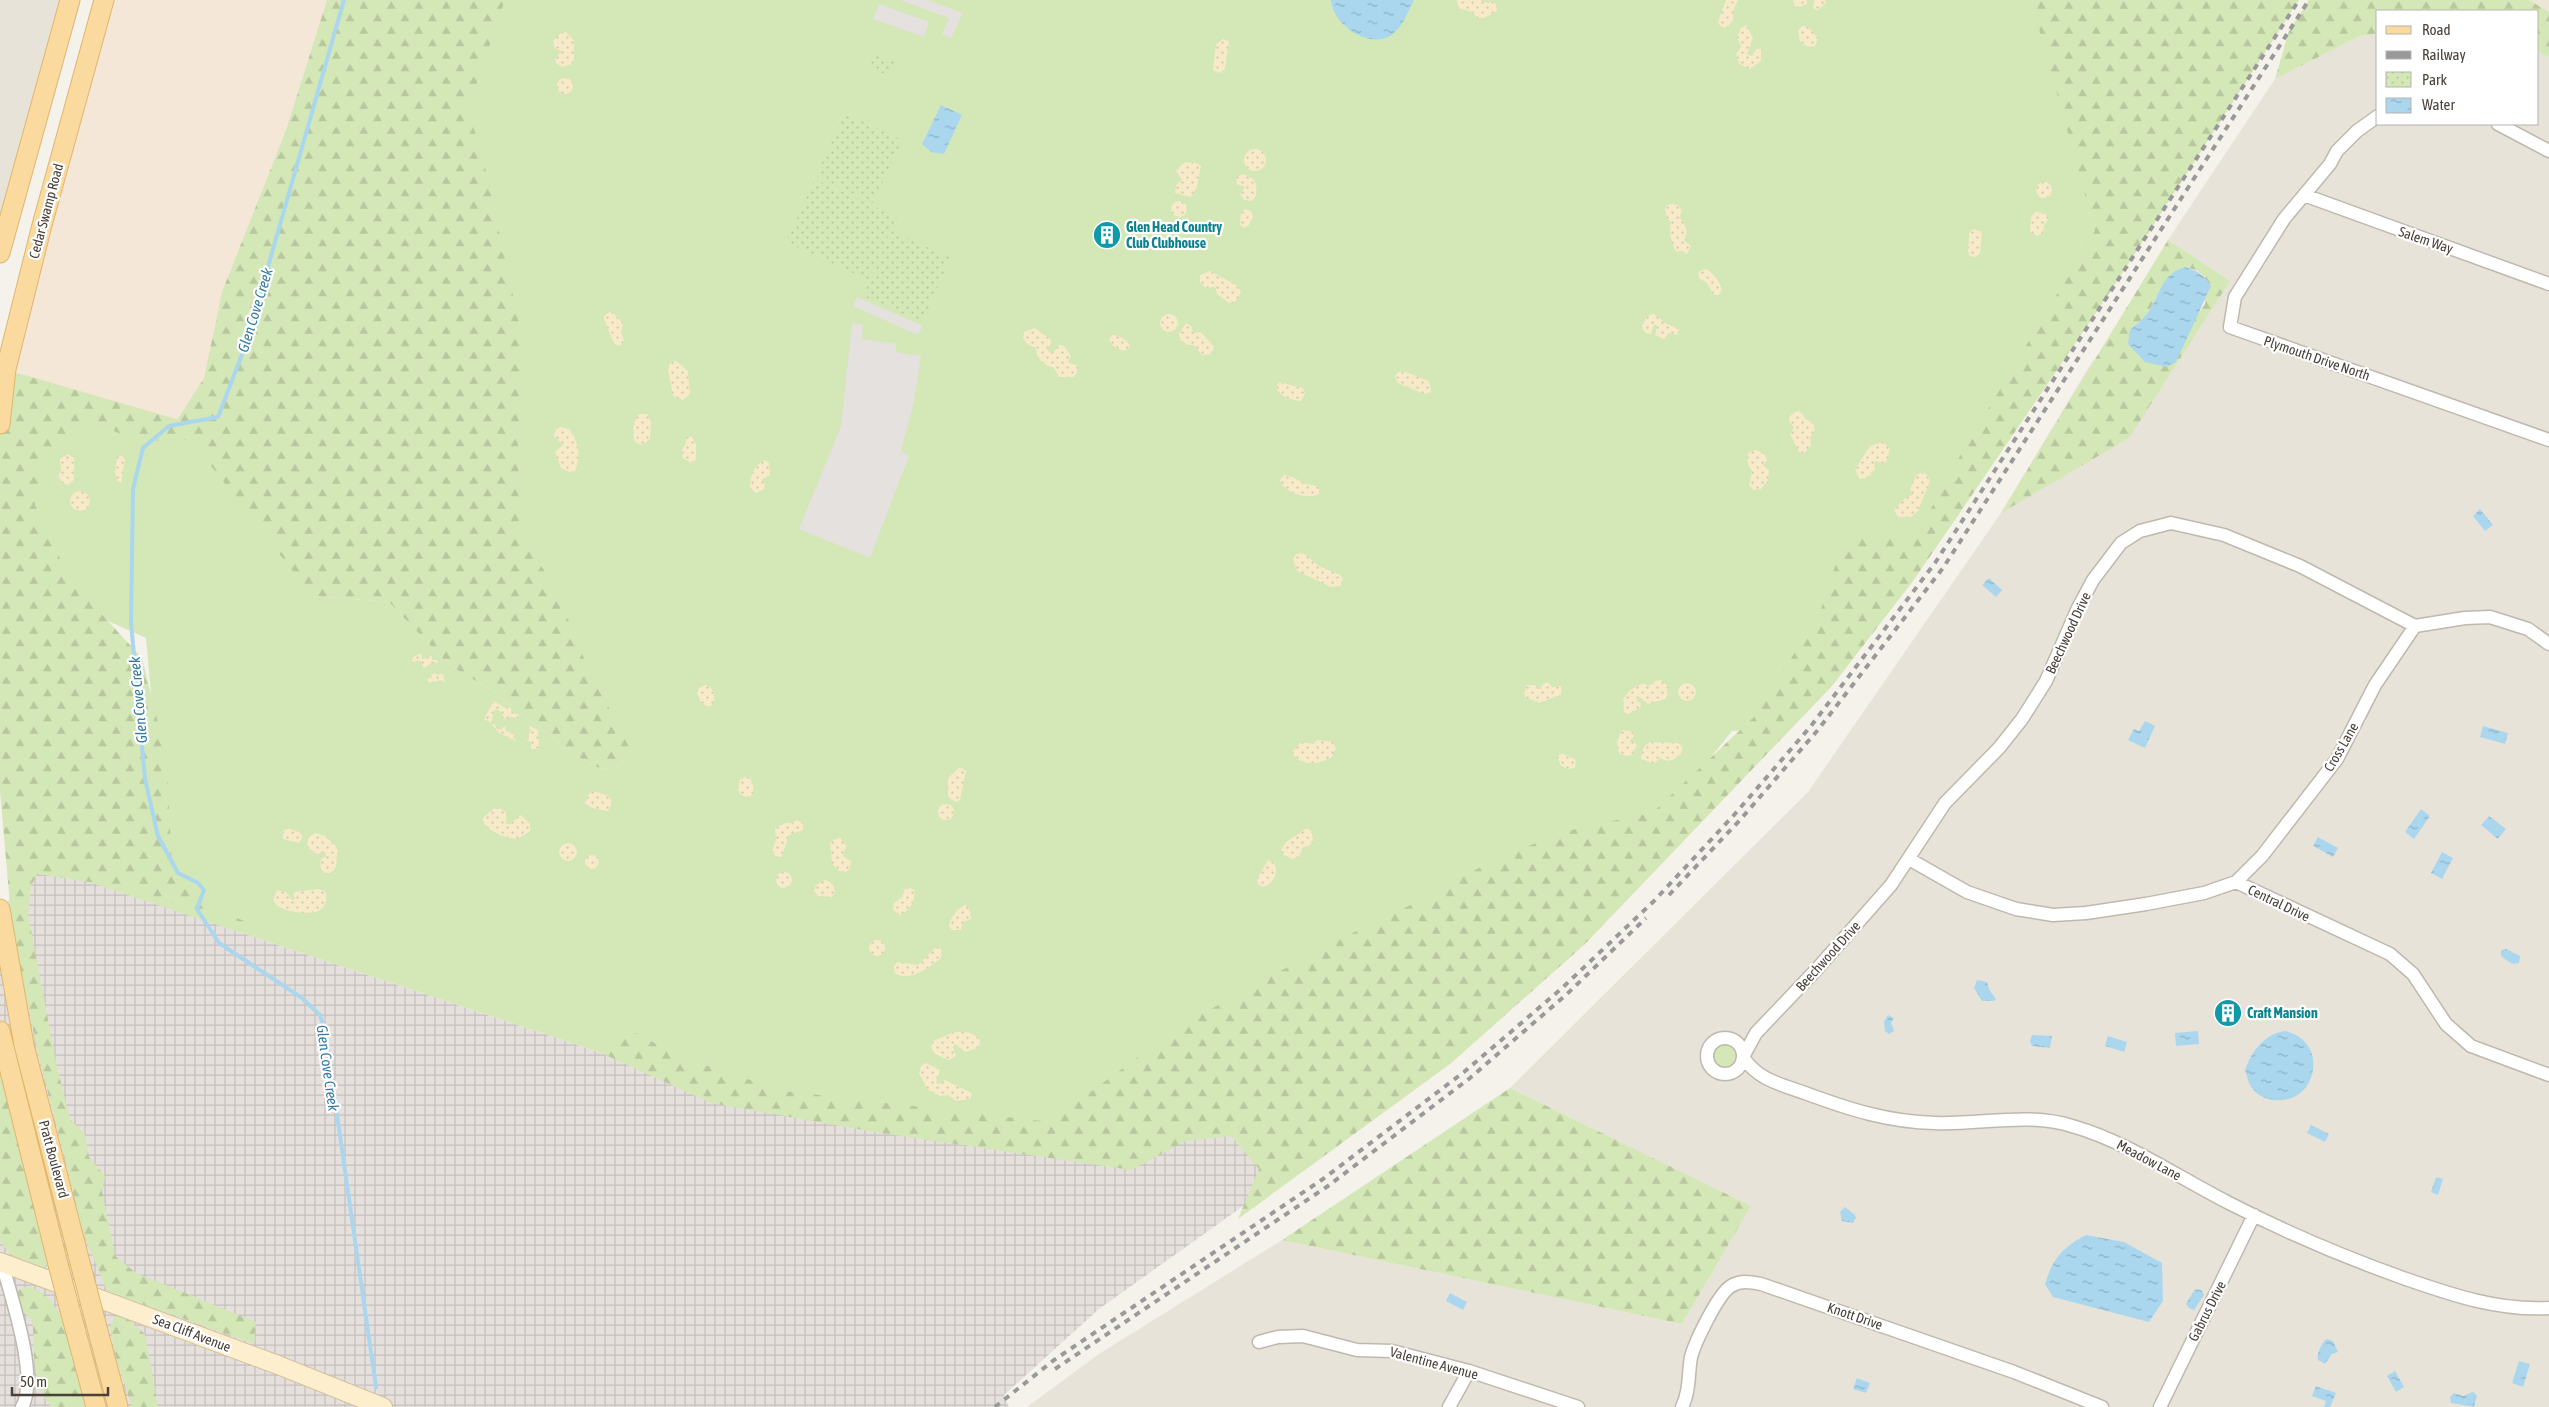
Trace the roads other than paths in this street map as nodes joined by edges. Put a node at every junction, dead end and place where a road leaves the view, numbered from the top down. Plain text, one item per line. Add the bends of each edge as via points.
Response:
1 (70, 0) edge
2 (104, 0) edge
3 (53, 61) junction
4 (84, 69) junction
5 (2376, 117) edge
6 (2500, 125) edge
7 (2549, 152) edge
8 (2304, 195) junction
9 (0, 252) edge
10 (2549, 284) edge
11 (0, 424) edge
12 (2549, 440) edge
13 (2415, 626) junction
14 (2549, 644) edge
15 (1910, 859) junction
16 (2236, 882) junction
17 (0, 909) edge
18 (0, 1031) edge
19 (1743, 1057) joint
20 (2549, 1075) edge
21 (2254, 1215) junction
22 (1, 1263) edge
23 (2549, 1308) edge
24 (1259, 1342) dead end
25 (1469, 1371) junction
26 (22, 1407) edge
27 (96, 1407) edge
28 (118, 1407) edge
29 (383, 1407) edge
30 (1449, 1407) edge
31 (1578, 1407) edge
32 (1682, 1407) edge
33 (2102, 1407) edge
34 (2160, 1407) edge

1 - 3 main road
2 - 4 main road, Cedar Swamp Road
3 - 4 main road
3 - 9 main road
4 - 11 main road, Cedar Swamp Road via 6,370
5 - 8 street via 2337,151
6 - 7 street
8 - 10 street, Salem Way
8 - 12 street, Plymouth Drive North via 2284,219 2235,297 2230,327
13 - 14 street via 2490,617 2528,630
13 - 15 street, Beechwood Drive via 2300,566 2224,535 2171,523 2140,531 2121,543 2094,580 2046,681 2022,719 1999,748 1945,803
13 - 16 street, Cross Lane via 2375,684 2337,759 2262,856
15 - 16 street, Central Drive via 1967,892 2016,909 2053,915 2146,904 2204,893
15 - 19 street, Beechwood Drive via 1851,931 1756,1033
16 - 20 street, Central Drive via 2390,954 2413,974 2446,1024 2471,1046
17 - 28 main road, Pratt Boulevard, bridge via 24,1045
18 - 27 main road, Pratt Boulevard, bridge
19 - 21 street, Meadow Lane via 1757,1074 1771,1081 1894,1121 1936,1123 2037,1119 2073,1126 2117,1141
21 - 23 street, Meadow Lane via 2352,1260 2445,1292 2495,1305
21 - 34 street, Gabrus Drive
22 - 26 street via 27,1363 29,1382
22 - 29 street, Sea Cliff Avenue
24 - 25 street, Valentine Avenue via 1303,1336 1357,1350 1392,1351
25 - 30 street
25 - 31 street, Valentine Avenue
32 - 33 street, Knott Drive via 1689,1385 1692,1357 1701,1335 1730,1287 1746,1281 1995,1366

